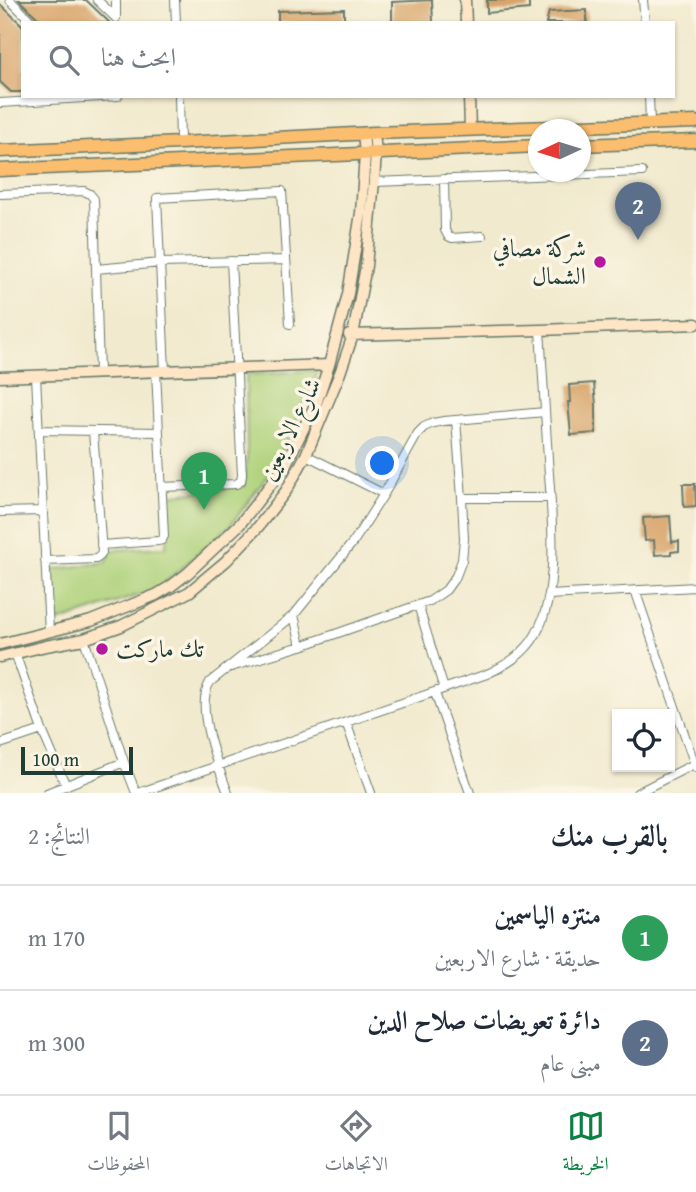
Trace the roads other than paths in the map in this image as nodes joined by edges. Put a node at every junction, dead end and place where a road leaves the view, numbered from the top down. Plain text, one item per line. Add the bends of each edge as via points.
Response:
1 (10, 0) edge
2 (97, 0) edge
3 (116, 0) edge
4 (175, 0) edge
5 (465, 0) edge
6 (643, 0) edge
7 (116, 20) edge
8 (31, 21) edge
9 (176, 21) edge
10 (466, 21) edge
11 (645, 21) edge
12 (78, 98) edge
13 (179, 98) edge
14 (469, 98) edge
15 (649, 98) edge
16 (0, 103) edge
17 (650, 122) junction
18 (696, 122) edge
19 (470, 130) junction
20 (369, 133) junction
21 (696, 141) edge
22 (180, 143) junction
23 (591, 145) edge
24 (528, 146) edge
25 (0, 151) edge
26 (370, 153) junction
27 (0, 170) edge
28 (642, 172) dead end
29 (444, 179) junction
30 (374, 182) junction
31 (0, 194) edge
32 (482, 236) dead end
33 (285, 260) junction
34 (231, 261) junction
35 (161, 264) junction
36 (96, 269) junction
37 (290, 324) dead end
38 (696, 324) edge
39 (540, 330) junction
40 (337, 335) junction
41 (353, 335) junction
42 (329, 365) junction
43 (237, 368) junction
44 (160, 371) junction
45 (99, 373) junction
46 (36, 376) junction
47 (0, 377) edge
48 (545, 412) junction
49 (456, 420) junction
50 (39, 430) junction
51 (93, 431) junction
52 (159, 432) junction
53 (306, 456) junction
54 (162, 487) junction
55 (384, 494) junction
56 (463, 498) junction
57 (550, 498) junction
58 (43, 511) junction
59 (0, 513) edge
60 (101, 545) junction
61 (46, 561) junction
62 (696, 587) edge
63 (635, 590) junction
64 (549, 595) junction
65 (418, 605) junction
66 (116, 611) junction
67 (294, 615) junction
68 (121, 626) junction
69 (49, 632) junction
70 (84, 639) junction
71 (0, 644) edge
72 (301, 646) junction
73 (15, 653) junction
74 (0, 657) edge
75 (225, 669) junction
76 (444, 690) junction
77 (435, 693) junction
78 (346, 722) junction
79 (42, 730) junction
80 (0, 744) edge
81 (124, 762) junction
82 (696, 765) edge
83 (218, 766) junction
84 (66, 786) junction
85 (47, 793) edge
86 (137, 793) edge
87 (228, 793) edge
88 (371, 793) edge
89 (470, 793) edge
90 (636, 793) edge

1 - 8 street
2 - 7 street
3 - 7 street
4 - 9 street
5 - 10 main road
6 - 11 street
12 - 16 street
13 - 22 street
14 - 19 main road
15 - 17 street
17 - 18 main road
17 - 19 main road
19 - 20 main road
20 - 22 main road
20 - 26 main road, شارع الاربعين
21 - 23 main road
22 - 25 main road
24 - 26 main road
26 - 27 main road
26 - 30 main road, شارع الاربعين
26 - 40 main road via 348,294
28 - 29 street
29 - 30 street
29 - 32 street via 448,236
30 - 41 main road, شارع الاربعين
31 - 36 street via 90,194 94,199
33 - 34 street
33 - 35 street via 282,191 157,198
33 - 37 street
34 - 35 street
34 - 43 street
35 - 36 street
35 - 44 street
36 - 45 street
38 - 39 main road
39 - 41 main road
39 - 48 street
40 - 41 main road
40 - 42 main road
41 - 53 main road, شارع الاربعين
42 - 43 main road
42 - 66 main road via 285,466 240,524 171,586
43 - 44 main road
43 - 54 street via 241,481
44 - 45 main road
44 - 52 street
45 - 46 main road
46 - 47 main road
46 - 50 street
48 - 49 street
48 - 57 street
49 - 55 street via 424,427
49 - 56 street
50 - 51 street
50 - 58 street
51 - 52 street
51 - 60 street
52 - 54 street
53 - 55 street
53 - 68 main road, شارع الاربعين via 286,491 226,561 189,592
54 - 60 street via 162,540
55 - 67 street via 354,541
56 - 57 street
56 - 65 street via 459,568 446,590
57 - 64 street
58 - 59 street
58 - 61 street
60 - 61 street via 102,553 96,559
61 - 69 street
62 - 63 street
63 - 64 street
63 - 82 street
64 - 76 street via 537,633 517,656 487,674
65 - 72 street
65 - 76 street
66 - 68 main road
66 - 69 main road
67 - 72 street
67 - 75 street
68 - 70 main road, شارع الاربعين
69 - 71 main road
70 - 73 main road, شارع الاربعين
70 - 81 street
72 - 75 street
73 - 74 main road, شارع الاربعين
73 - 79 street
75 - 83 street via 210,681 204,694
76 - 77 street
77 - 78 street
77 - 89 street
78 - 83 street
78 - 88 street
79 - 80 street
79 - 84 street
81 - 84 street
81 - 86 street
82 - 90 street
83 - 86 street
83 - 87 street
84 - 85 street

